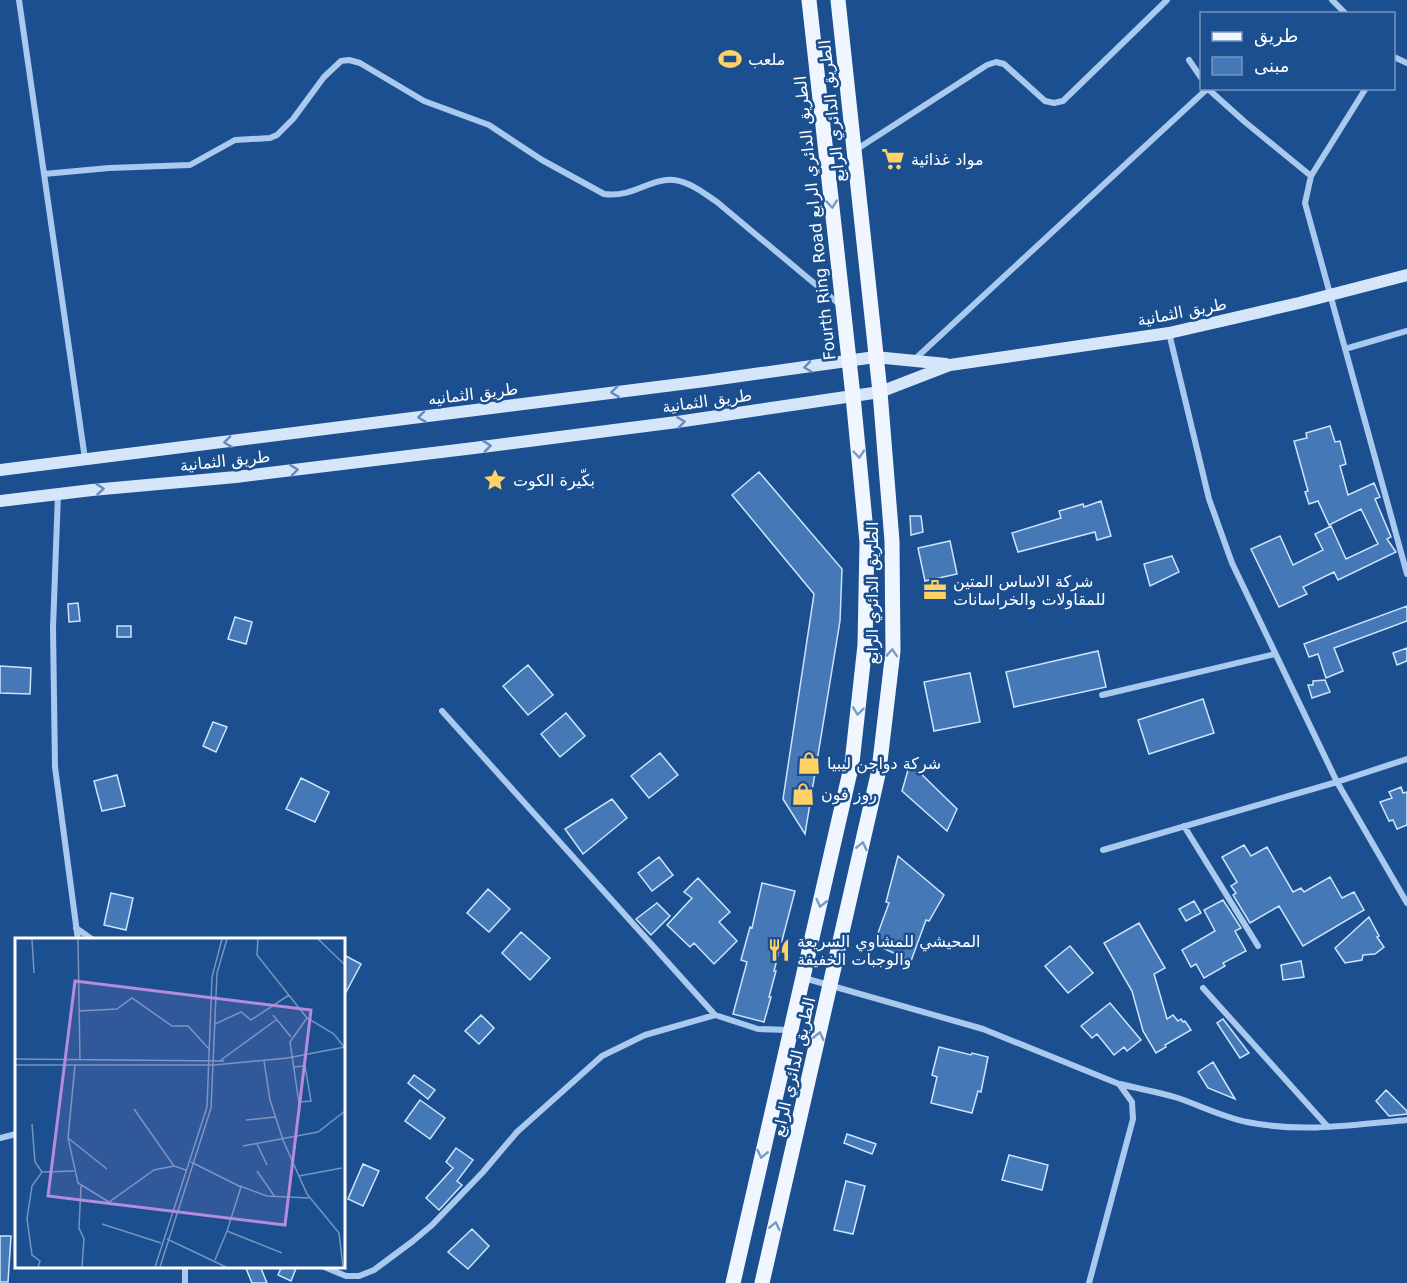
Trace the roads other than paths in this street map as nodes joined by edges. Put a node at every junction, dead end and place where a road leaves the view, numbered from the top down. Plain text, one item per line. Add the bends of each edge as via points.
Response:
1 (19, 0) edge
2 (809, 0) edge
3 (838, 0) edge
4 (1167, 0) edge
5 (1332, 0) edge
6 (1344, 12) edge
7 (1189, 60) dead end
8 (1200, 76) edge
9 (1206, 90) edge
10 (1208, 90) edge
11 (1365, 90) edge
12 (854, 151) junction
13 (44, 174) junction
14 (1311, 176) junction
15 (1407, 275) edge
16 (1330, 295) junction
17 (843, 308) junction
18 (1407, 331) edge
19 (1169, 333) junction
20 (1345, 349) junction
21 (876, 357) junction
22 (849, 361) junction
23 (912, 361) junction
24 (950, 365) junction
25 (880, 392) junction
26 (853, 396) junction
27 (85, 460) junction
28 (0, 470) edge
29 (58, 494) junction
30 (0, 501) edge
31 (1404, 550) edge
32 (1407, 574) edge
33 (1275, 654) junction
34 (1102, 695) dead end
35 (442, 711) dead end
36 (1407, 759) edge
37 (1337, 782) junction
38 (1184, 826) junction
39 (1103, 850) dead end
40 (1407, 903) edge
41 (76, 928) junction
42 (78, 938) edge
43 (91, 938) edge
44 (1258, 946) dead end
45 (804, 978) junction
46 (831, 984) junction
47 (1203, 988) dead end
48 (715, 1015) junction
49 (791, 1030) junction
50 (1119, 1084) junction
51 (1407, 1120) edge
52 (1328, 1127) junction
53 (15, 1134) edge
54 (0, 1138) edge
55 (327, 1268) edge
56 (733, 1283) edge
57 (762, 1283) edge
58 (1089, 1283) edge

1 - 13 street
2 -> 17 main road, Fourth Ring Road الطريق الدائري الرابع
3 - 12 main road, الطريق الدائري الرابع
4 - 12 street via 1063,101 1045,101 1004,64 996,62
5 - 6 street
7 - 8 street
9 - 23 street
10 - 14 street
11 - 14 street
12 - 21 main road, الطريق الدائري الرابع
13 - 17 street via 190,165 235,140 270,138 293,119 324,77 341,61 349,60 424,101 489,125 604,194 628,194 660,181 675,180 696,188
13 - 27 street
14 - 16 street via 1305,203
15 - 16 street, طريق الثمانية
16 - 19 street, طريق الثمانية
16 - 20 street
17 - 22 main road, Fourth Ring Road الطريق الدائري الرابع
18 - 20 street
19 - 24 street, طريق الثمانية
19 - 33 street via 1209,499 1232,562
20 - 31 street
21 - 22 street, طريق الثمانيه
21 - 23 street, طريق الثمانيه
21 - 25 main road, الطريق الدائري الرابع
22 - 26 main road, Fourth Ring Road الطريق الدائري الرابع
22 -> 27 street, طريق الثمانيه
23 - 24 street, طريق الثمانيه
24 - 25 street, طريق الثمانية
25 - 26 street, طريق الثمانية
46 -> 25 main road, الطريق الدائري الرابع via 879,770 892,651 892,541
29 -> 26 street, طريق الثمانية via 236,477
26 -> 45 main road, الطريق الدائري الرابع via 867,542 865,645 852,763
27 - 28 street, طريق الثمانيه
29 - 30 street, طريق الثمانية
29 - 41 street via 53,628 55,767
31 - 32 street
33 - 34 street
33 - 37 street
35 - 48 street
36 - 37 street
37 - 38 street
37 - 40 street
38 - 39 street
38 - 44 street
41 - 42 street
41 - 43 street
45 - 46 street
45 - 49 main road, الطريق الدائري الرابع
46 - 50 street via 983,1029
57 -> 46 main road, الطريق الدائري الرابع
47 - 52 street
48 - 49 street via 758,1029
48 - 55 street via 645,1035 602,1056 517,1132 432,1225 374,1270 346,1276
49 -> 56 main road, الطريق الدائري الرابع
50 - 52 street via 1177,1098 1246,1122
50 - 58 street via 1132,1102 1133,1119
51 - 52 street
53 - 54 street

